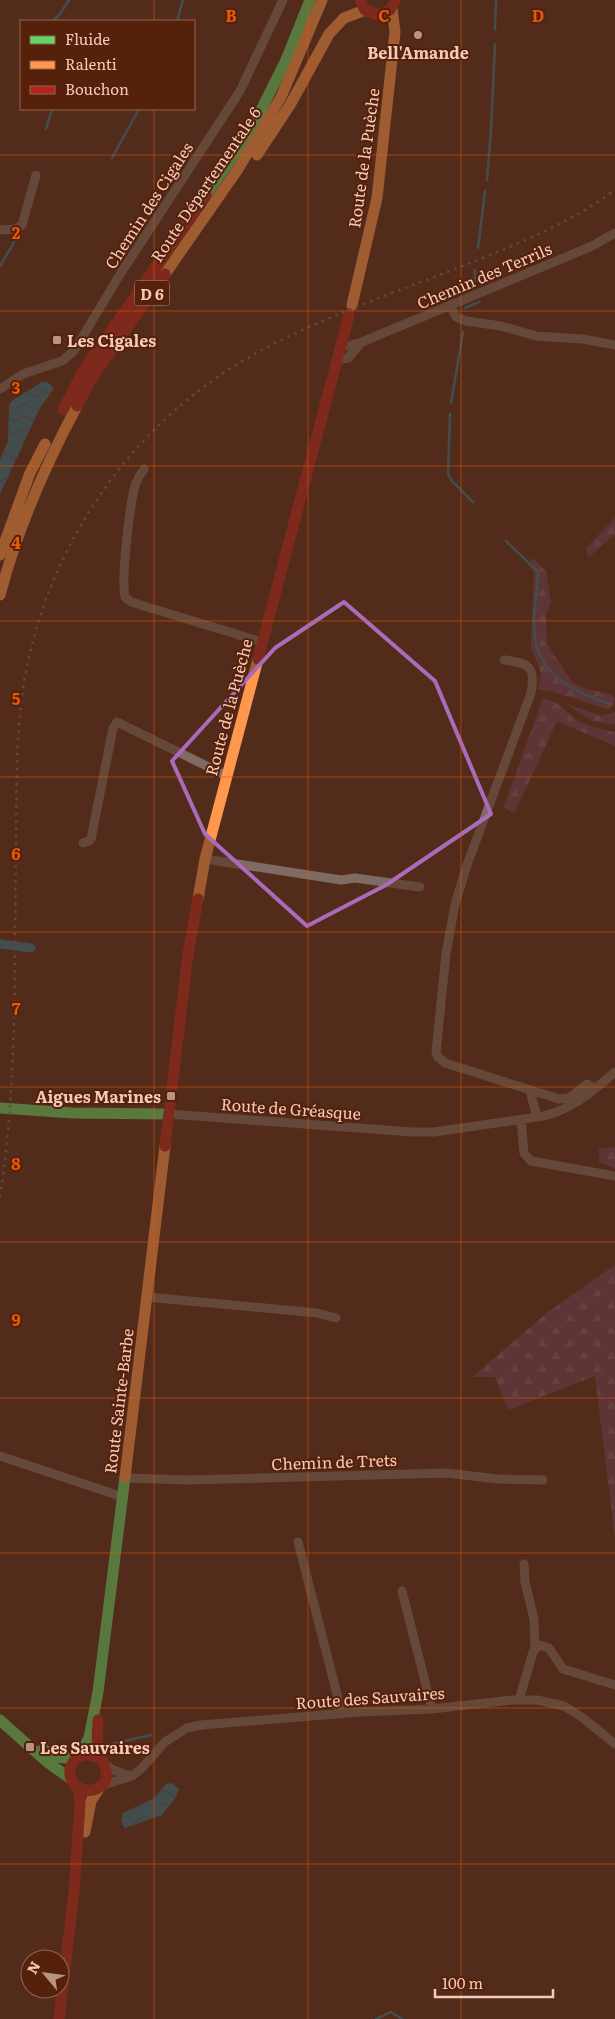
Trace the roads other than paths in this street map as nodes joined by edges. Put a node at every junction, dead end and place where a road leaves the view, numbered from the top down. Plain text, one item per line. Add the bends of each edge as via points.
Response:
1 (283, 0) edge
2 (302, 0) edge
3 (310, 0) edge
4 (322, 0) edge
5 (394, 4) edge
6 (362, 5) edge
7 (377, 15) junction
8 (394, 44) junction
9 (250, 132) junction
10 (36, 175) dead end
11 (0, 230) edge
12 (615, 233) edge
13 (184, 246) junction
14 (450, 305) junction
15 (362, 342) junction
16 (341, 345) junction
17 (615, 345) edge
18 (337, 360) junction
19 (0, 389) edge
20 (144, 469) dead end
21 (0, 555) edge
22 (0, 595) edge
23 (262, 642) junction
24 (504, 660) dead end
25 (227, 776) junction
26 (83, 843) dead end
27 (205, 859) junction
28 (420, 887) dead end
29 (615, 1072) edge
30 (594, 1089) junction
31 (530, 1091) junction
32 (0, 1108) edge
33 (168, 1114) junction
34 (537, 1117) junction
35 (521, 1120) junction
36 (615, 1176) edge
37 (147, 1298) junction
38 (336, 1318) dead end
39 (0, 1456) edge
40 (125, 1478) junction
41 (543, 1480) dead end
42 (123, 1497) junction
43 (298, 1542) dead end
44 (524, 1564) dead end
45 (402, 1592) dead end
46 (535, 1647) junction
47 (615, 1685) edge
48 (98, 1692) junction
49 (519, 1700) junction
50 (432, 1709) junction
51 (0, 1713) edge
52 (340, 1714) junction
53 (0, 1720) edge
54 (615, 1744) edge
55 (77, 1757) junction
56 (104, 1762) junction
57 (132, 1776) junction
58 (74, 1784) junction
59 (101, 1786) junction
60 (74, 1892) junction
61 (59, 2019) edge

1 - 19 street, Chemin des Cigales via 240,91 119,276 74,352 62,361 23,374
2 - 9 main road
3 - 9 main road, Route Départementale 6 / D 6 via 286,60
4 - 13 main road, Route Départementale 6 / D 6 via 281,97 238,169
5 - 7 main road via 387,13
5 - 8 main road, Route de la Puèche
6 - 7 main road
6 - 13 main road via 336,24 267,141
7 - 8 main road, Route de la Puèche via 388,25
8 - 16 main road, Route de la Puèche via 378,198
9 - 21 main road, Route Départementale 6 / D 6 via 83,371 30,473
10 - 11 street via 22,225
12 - 14 street, Chemin des Terrils via 590,247
13 - 22 main road, Route Départementale 6 / D 6 via 92,378 52,452 8,564
14 - 15 street, Chemin des Terrils
14 - 17 street via 456,317 466,321 536,336
15 - 16 street, Chemin des Terrils
15 - 18 street, Chemin des Terrils via 348,358
16 - 18 main road, Route de la Puèche
18 - 23 main road, Route de la Puèche
20 - 23 street via 134,495 126,553 125,597 131,602
23 - 25 main road, Route de la Puèche
24 - 31 street via 529,666 533,681 531,693 455,904 446,954 436,1052 445,1063
25 - 26 street via 117,722 113,728 91,839
25 - 27 main road, Route de la Puèche
27 - 28 street via 341,880 355,878
27 - 33 main road, Route de la Puèche via 188,954
29 - 30 street, Route de Gréasque
30 - 31 street via 587,1084 569,1098 562,1099
30 - 34 street, Route de Gréasque via 570,1107
31 - 34 street
32 - 33 main road
33 - 35 street, Route de Gréasque via 412,1132
33 - 37 main road, Route Sainte-Barbe
34 - 35 street, Route de Gréasque
35 - 36 street via 524,1153 531,1161
37 - 38 street via 317,1313
37 - 40 main road, Route Sainte-Barbe
39 - 42 street
40 - 41 street, Chemin de Trets via 196,1480 453,1473
40 - 42 main road, Route Sainte-Barbe
42 - 48 main road, Route Sainte-Barbe
43 - 52 street
44 - 46 street via 534,1619
45 - 50 street
46 - 47 street via 549,1648 562,1669
46 - 49 street
48 - 55 main road, Route Sainte-Barbe via 88,1738
48 - 56 main road, Route Sainte-Barbe via 98,1746
49 - 50 street, Route des Sauvaires
49 - 54 street, Route des Sauvaires via 564,1706
50 - 52 street, Route des Sauvaires
51 - 55 main road via 50,1754 61,1758
52 - 57 street, Route des Sauvaires via 187,1728 165,1742
53 - 58 main road
55 - 56 main road via 89,1753
55 - 58 main road via 70,1768
56 - 57 street via 113,1770
56 - 59 main road via 107,1772
57 - 59 street, Route des Sauvaires
58 - 59 main road via 89,1791
58 - 60 main road via 80,1804
59 - 60 main road via 89,1807
60 - 61 main road

